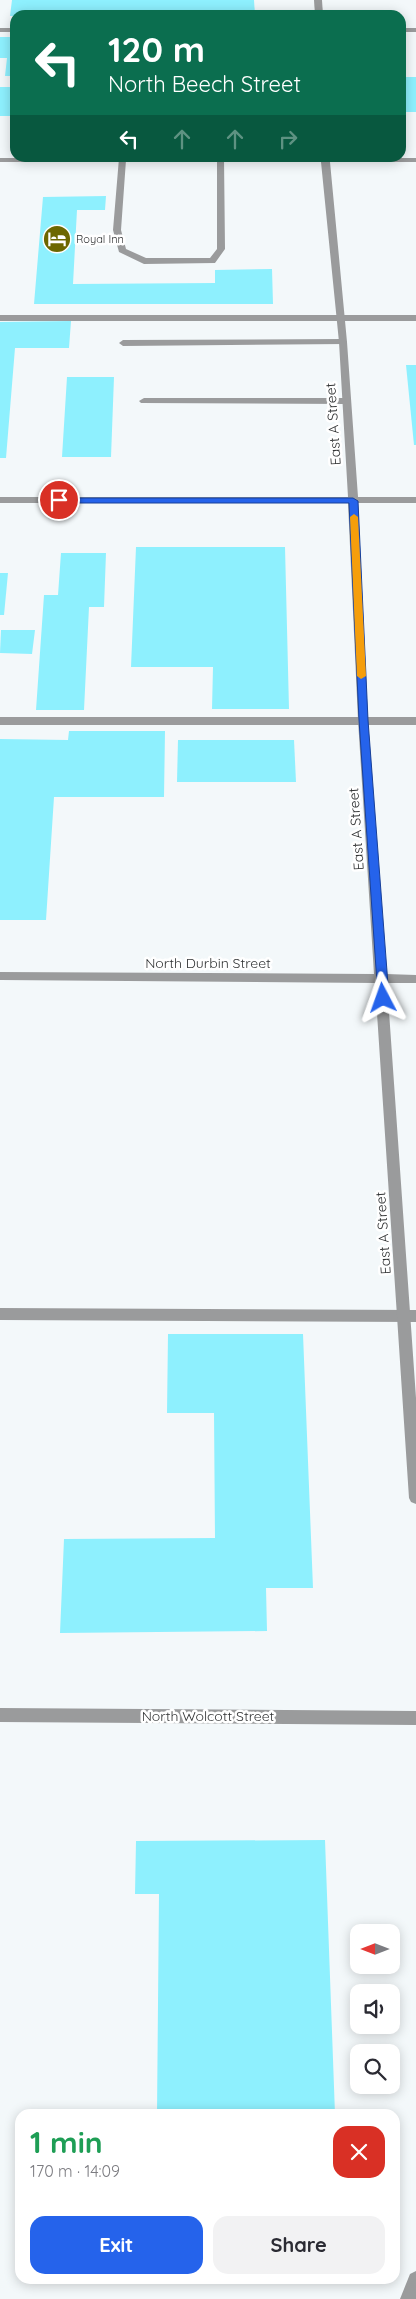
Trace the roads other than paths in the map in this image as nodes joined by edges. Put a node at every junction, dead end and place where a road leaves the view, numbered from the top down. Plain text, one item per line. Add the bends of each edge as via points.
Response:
1 (122, 162) edge
2 (221, 162) edge
3 (325, 162) edge
4 (0, 318) edge
5 (341, 318) junction
6 (416, 318) edge
7 (343, 342) junction
8 (123, 343) dead end
9 (144, 401) dead end
10 (346, 401) junction
11 (0, 500) edge
12 (416, 500) edge
13 (353, 501) junction
14 (363, 720) junction
15 (0, 721) edge
16 (416, 721) edge
17 (0, 976) edge
18 (382, 979) junction
19 (416, 979) edge
20 (0, 1314) edge
21 (410, 1316) edge
22 (416, 1498) edge
23 (0, 1715) edge
24 (416, 1718) edge
25 (416, 2280) edge
26 (409, 2299) edge

1 - 2 street via 117,230 122,250 144,261 212,261 221,249
3 - 5 street, East A Street
4 - 5 street
5 - 6 street
5 - 7 street, East A Street
7 - 8 street
7 - 10 street, East A Street
9 - 10 street
10 - 13 street, East A Street
11 - 13 street
12 - 13 street
13 - 14 street, East A Street
14 - 15 street
14 - 16 street
14 - 18 street, East A Street
17 - 18 street, North Durbin Street
18 - 19 street, North Durbin Street
18 - 21 street, East A Street
20 - 21 street
21 - 22 street, East A Street
23 - 24 street, North Wolcott Street
25 - 26 street

